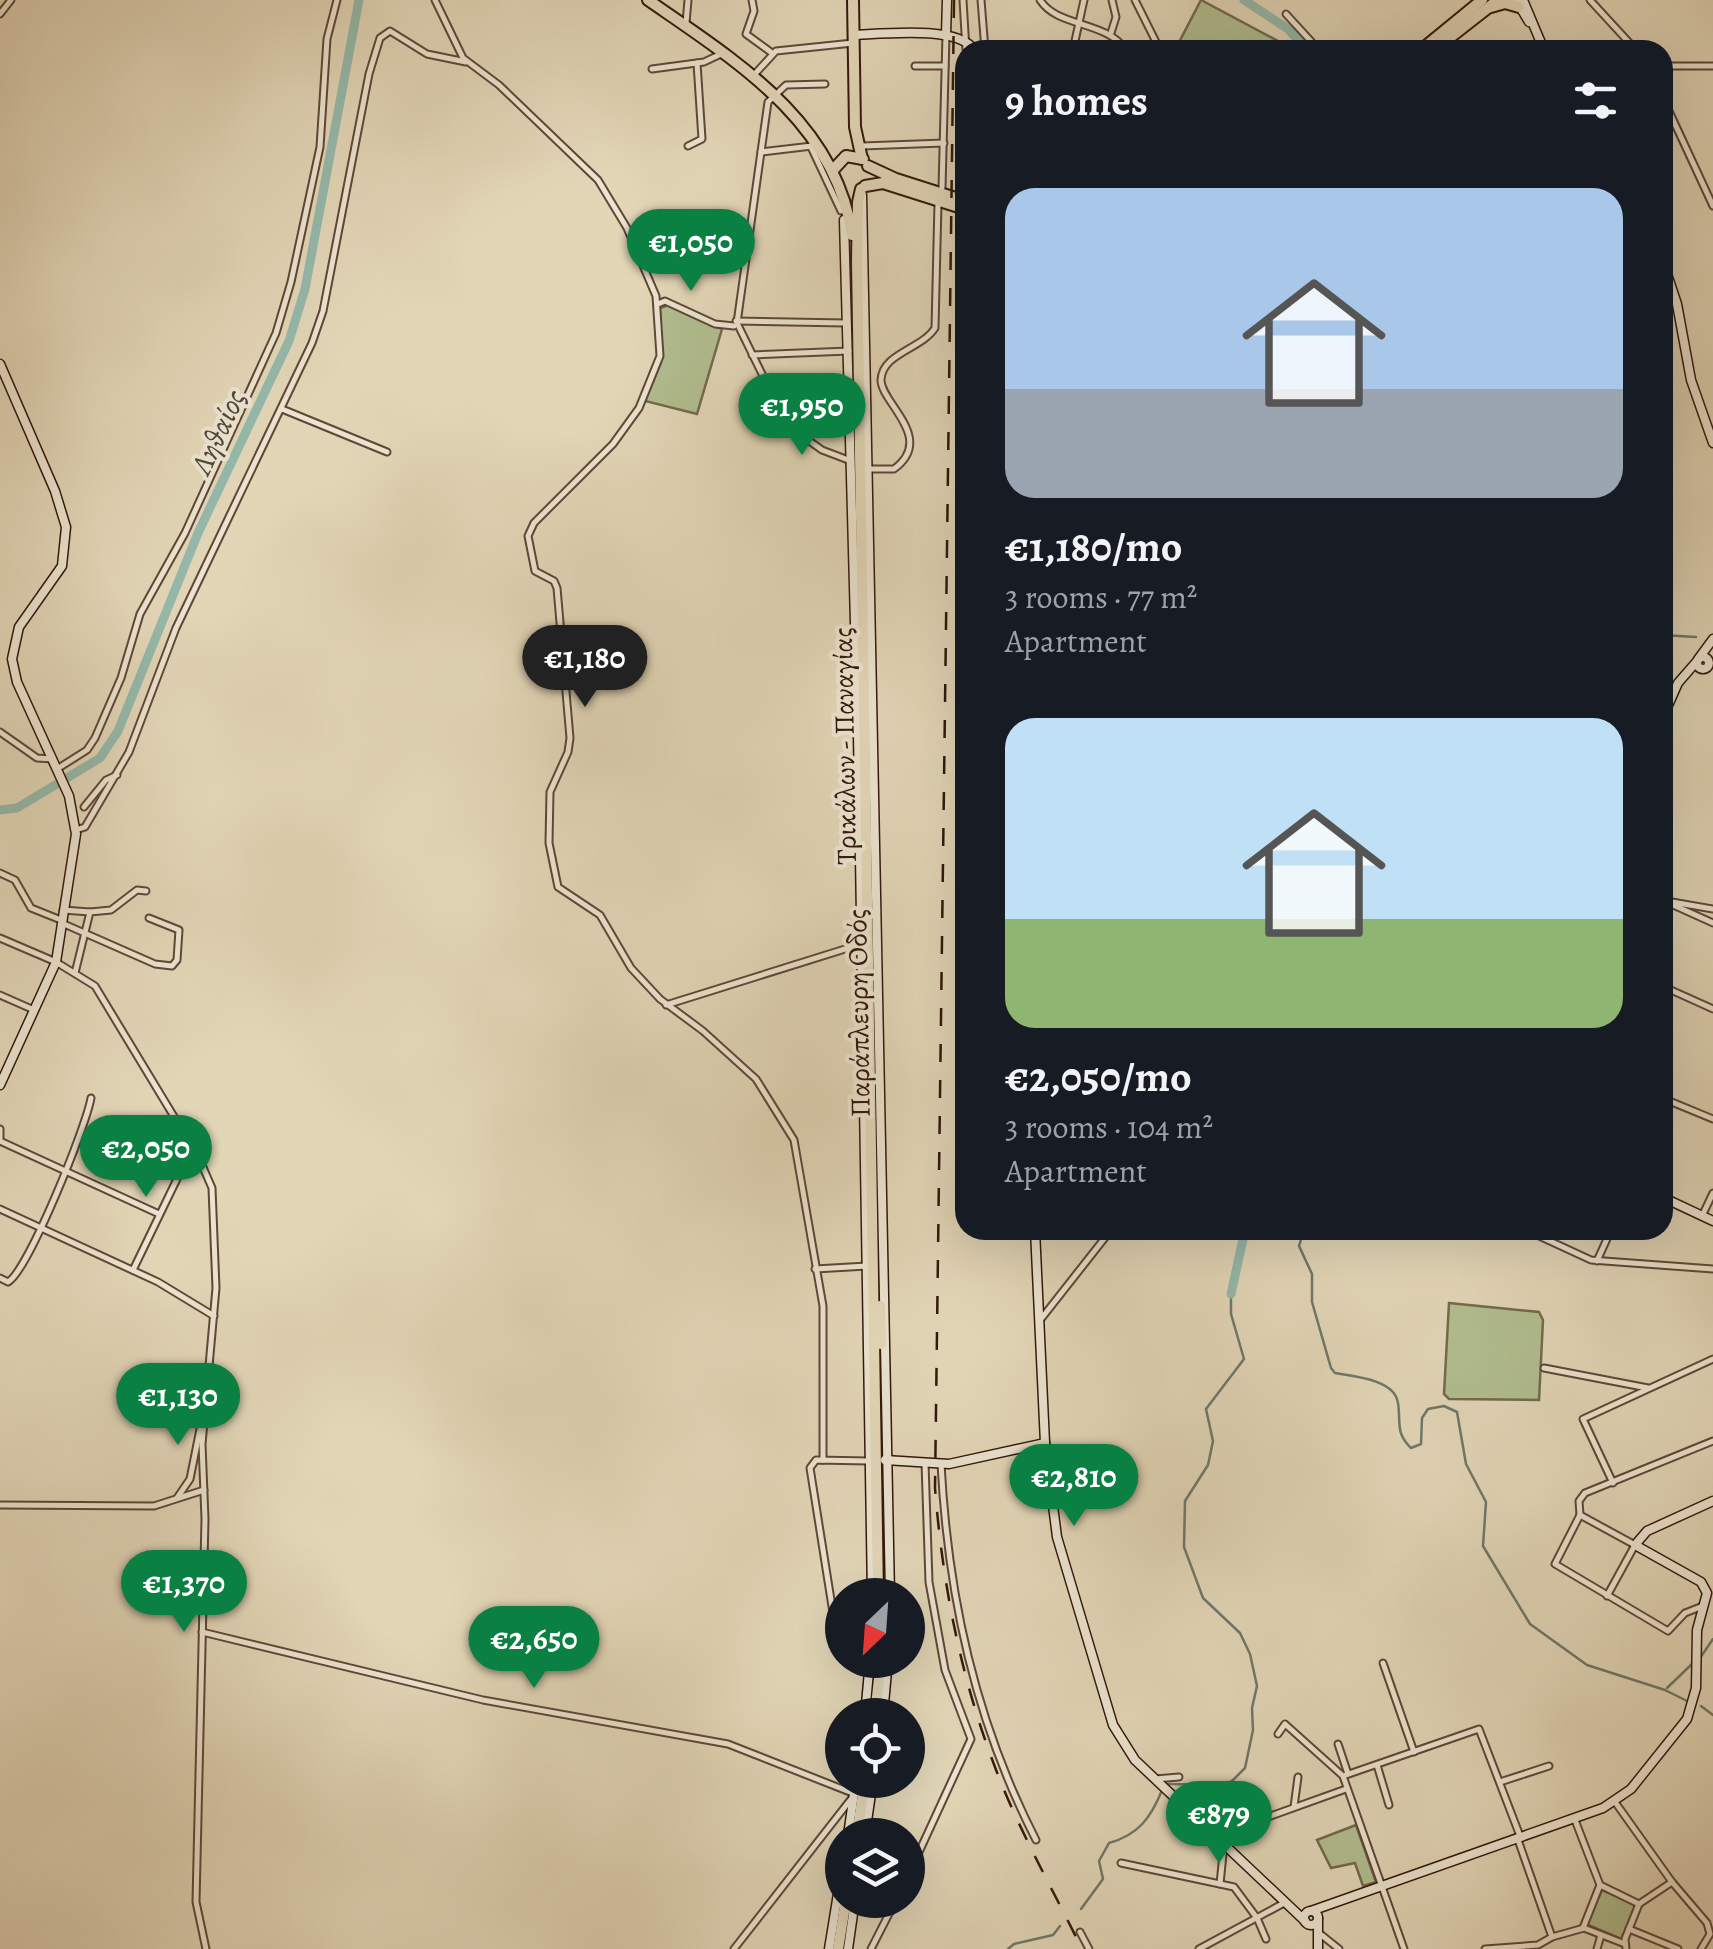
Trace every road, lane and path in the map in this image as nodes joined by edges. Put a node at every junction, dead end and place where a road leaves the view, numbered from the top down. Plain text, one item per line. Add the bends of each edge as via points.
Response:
1 (12, 0) edge
2 (337, 0) edge
3 (435, 0) edge
4 (648, 0) edge
5 (688, 0) edge
6 (752, 0) edge
7 (853, 0) edge
8 (947, 0) edge
9 (963, 0) edge
10 (981, 0) edge
11 (1040, 0) edge
12 (1084, 0) edge
13 (1112, 0) edge
14 (1135, 0) edge
15 (1498, 0) edge
16 (1590, 0) edge
17 (1519, 2) edge
18 (1483, 3) edge
19 (0, 14) edge
20 (1286, 14) dead end
21 (982, 19) junction
22 (967, 22) junction
23 (1078, 22) junction
24 (686, 26) junction
25 (1111, 33) junction
26 (946, 35) junction
27 (853, 39) junction
28 (956, 40) edge
29 (966, 40) edge
30 (984, 40) edge
31 (1074, 40) edge
32 (1117, 40) edge
33 (1155, 40) edge
34 (1310, 40) edge
35 (1433, 40) edge
36 (1444, 40) edge
37 (1539, 40) edge
38 (1627, 40) edge
39 (723, 53) junction
40 (772, 53) junction
41 (467, 62) junction
42 (697, 63) junction
43 (915, 66) dead end
44 (946, 66) junction
45 (1673, 66) edge
46 (1713, 66) edge
47 (652, 68) dead end
48 (754, 76) junction
49 (826, 84) dead end
50 (777, 96) junction
51 (1673, 120) edge
52 (855, 128) junction
53 (944, 143) junction
54 (859, 145) junction
55 (688, 146) dead end
56 (817, 146) junction
57 (761, 152) junction
58 (844, 157) junction
59 (865, 162) junction
60 (833, 172) junction
61 (942, 188) dead end
62 (841, 189) junction
63 (862, 189) junction
64 (938, 200) junction
65 (955, 203) edge
66 (955, 205) edge
67 (1713, 206) edge
68 (847, 220) junction
69 (857, 260) junction
70 (1673, 289) edge
71 (660, 301) junction
72 (735, 323) junction
73 (848, 323) junction
74 (849, 351) junction
75 (752, 355) junction
76 (0, 364) edge
77 (282, 410) junction
78 (1713, 443) edge
79 (387, 452) dead end
80 (851, 461) junction
81 (869, 469) junction
82 (1712, 640) edge
83 (1705, 663) edge
84 (1713, 674) edge
85 (862, 685) junction
86 (1673, 695) edge
87 (0, 732) edge
88 (52, 759) junction
89 (57, 769) junction
90 (116, 775) junction
91 (84, 807) junction
92 (73, 808) junction
93 (94, 810) junction
94 (76, 830) junction
95 (0, 873) edge
96 (146, 891) dead end
97 (1673, 902) edge
98 (1673, 905) edge
99 (1713, 909) edge
100 (90, 912) junction
101 (61, 918) junction
102 (149, 918) dead end
103 (1713, 923) edge
104 (86, 934) junction
105 (0, 938) edge
106 (870, 947) junction
107 (56, 962) junction
108 (75, 973) junction
109 (1673, 991) edge
110 (0, 994) edge
111 (876, 999) junction
112 (666, 1005) junction
113 (35, 1010) junction
114 (1713, 1010) edge
115 (0, 1085) edge
116 (91, 1098) dead end
117 (1673, 1103) edge
118 (1713, 1119) edge
119 (0, 1129) edge
120 (0, 1141) edge
121 (192, 1148) junction
122 (66, 1170) junction
123 (1713, 1192) edge
124 (1673, 1202) edge
125 (0, 1209) edge
126 (159, 1214) junction
127 (1702, 1216) junction
128 (1713, 1221) edge
129 (39, 1227) junction
130 (1036, 1240) edge
131 (1103, 1240) edge
132 (1548, 1240) edge
133 (1607, 1240) edge
134 (1597, 1262) junction
135 (867, 1266) junction
136 (815, 1269) junction
137 (133, 1270) junction
138 (1713, 1270) edge
139 (0, 1278) edge
140 (216, 1301) junction
141 (196, 1302) junction
142 (214, 1316) junction
143 (1040, 1318) junction
144 (1713, 1359) edge
145 (1544, 1368) dead end
146 (1648, 1388) junction
147 (204, 1417) junction
148 (1713, 1441) edge
149 (1045, 1442) junction
150 (823, 1460) junction
151 (880, 1460) junction
152 (925, 1463) junction
153 (940, 1464) junction
154 (1613, 1483) junction
155 (204, 1490) junction
156 (176, 1500) junction
157 (1713, 1501) edge
158 (0, 1505) edge
159 (1580, 1515) junction
160 (1635, 1546) junction
161 (827, 1578) edge
162 (881, 1578) edge
163 (1607, 1596) junction
164 (1703, 1606) junction
165 (202, 1632) junction
166 (1383, 1663) dead end
167 (1278, 1734) dead end
168 (1338, 1744) dead end
169 (1414, 1752) junction
170 (1377, 1765) junction
171 (1549, 1766) dead end
172 (1346, 1775) junction
173 (1298, 1776) dead end
174 (1180, 1777) dead end
175 (1155, 1779) junction
176 (825, 1782) edge
177 (1500, 1782) junction
178 (1346, 1789) junction
179 (852, 1798) edge
180 (1220, 1802) dead end
181 (1616, 1802) junction
182 (1389, 1805) dead end
183 (1294, 1807) junction
184 (1574, 1817) junction
185 (1198, 1819) junction
186 (1215, 1836) junction
187 (1518, 1837) junction
188 (925, 1839) edge
189 (1036, 1840) dead end
190 (1224, 1844) junction
191 (1121, 1863) dead end
192 (1672, 1882) junction
193 (1220, 1884) junction
194 (1600, 1885) junction
195 (1381, 1886) junction
196 (1286, 1904) junction
197 (1639, 1904) junction
198 (835, 1918) edge
199 (843, 1918) edge
200 (852, 1918) edge
201 (887, 1918) edge
202 (1257, 1918) junction
203 (1312, 1920) junction
204 (1582, 1928) junction
205 (1629, 1929) junction
206 (1080, 1932) dead end
207 (1602, 1935) junction
208 (1552, 1937) junction
209 (1266, 1939) dead end
210 (1208, 1947) edge
211 (1527, 1947) edge
212 (1625, 1947) edge
213 (206, 1949) edge
214 (734, 1949) edge
215 (830, 1949) edge
216 (838, 1949) edge
217 (848, 1949) edge
218 (871, 1949) edge
219 (1089, 1949) edge
220 (1199, 1949) edge
221 (1318, 1949) edge
222 (1339, 1949) edge
223 (1404, 1949) edge
224 (1485, 1949) edge
225 (1597, 1949) edge
226 (1678, 1949) edge
227 (1701, 1949) edge

1 - 19 street
2 - 89 street via 326,44 320,147 276,333 140,614 94,741
3 - 41 street
4 - 24 main road
5 - 24 street
6 - 40 street via 746,34
7 - 27 main road
8 - 26 street
9 - 22 street
10 - 21 street
11 - 23 street
12 - 23 street
13 - 25 street
14 - 33 street
15 - 18 main road
16 - 38 street
17 - 18 main road
17 - 37 street
18 - 35 main road
18 - 36 main road
20 - 34 street
21 - 22 street
21 - 30 street
22 - 29 street
23 - 25 street
23 - 31 street
24 - 39 main road
25 - 32 street
26 - 27 street
26 - 28 street
26 - 44 street
27 - 40 street
27 - 52 main road
39 - 42 street
39 - 48 main road
40 - 48 street
41 - 71 street via 598,180
41 - 77 street via 428,54 390,31 380,38 323,311
42 - 47 street
42 - 55 street via 702,139
43 - 44 street
44 - 53 street
45 - 46 street
48 - 50 main road
49 - 50 street via 790,84
50 - 56 main road
50 - 57 street via 767,110
51 - 67 street
52 - 54 main road
52 - 58 main road
53 - 54 street
53 - 61 street
54 - 59 main road
56 - 57 street
56 - 58 main road
56 - 60 main road
56 - 68 street
57 - 72 street
58 - 59 main road
58 - 60 main road
59 - 63 main road via 870,176
59 - 65 main road
60 - 62 main road
62 - 63 main road
62 - 68 main road, Τρικάλων - Παναγίας
63 - 64 main road via 883,183
63 - 69 main road, Τρικάλων - Παναγίας
63 - 81 street, Παράπλευρη Οδός
64 - 66 main road
64 - 81 street via 935,328 882,374 883,391 907,423 906,450 894,469
68 - 69 main road, Τρικάλων - Παναγίας
68 - 73 street
69 - 85 main road, Τρικάλων - Παναγίας
70 - 78 street via 1691,380
71 - 72 street via 719,325
71 - 112 street via 660,356 639,408 528,536 534,572 556,584 569,729 568,752 550,792 555,880 600,914 631,968
72 - 73 street
72 - 75 street
73 - 74 street
74 - 75 street
74 - 80 street
75 - 80 street via 787,425
76 - 88 street via 66,526 62,566 20,624 12,654
77 - 79 street
77 - 90 street via 176,628
80 - 85 street
81 - 106 street, Παράπλευρη Οδός
82 - 83 street
83 - 84 street
83 - 86 street via 1688,669
85 - 106 main road, Τρικάλων - Παναγίας
87 - 88 street via 34,756
88 - 89 street
89 - 92 street
90 - 91 street
90 - 93 street
91 - 92 street
91 - 93 street
92 - 94 street
93 - 94 street
94 - 101 street
95 - 101 street via 15,880 31,908
96 - 100 street via 137,890 111,910
97 - 99 street
98 - 103 street
100 - 101 street
100 - 104 street
101 - 104 street
101 - 107 street
102 - 104 street via 179,930 172,966
104 - 108 street
105 - 107 street
106 - 111 main road, Τρικάλων - Παναγίας
106 - 112 street via 793,962
106 - 135 street, Παράπλευρη Οδός
107 - 108 street
107 - 113 street
108 - 121 street via 98,991
109 - 114 street
110 - 113 street
111 - 151 street, Παράπλευρη Οδός
111 - 151 main road, Τρικάλων - Παναγίας
112 - 136 street via 756,1080 779,1111 798,1150
113 - 115 street
116 - 122 street
117 - 118 street
119 - 120 street
120 - 122 street
121 - 126 street
121 - 140 street via 212,1188
122 - 126 street
122 - 129 street
123 - 127 street
124 - 127 street
125 - 129 street
126 - 137 street
127 - 128 street
129 - 137 street
129 - 139 street via 14,1279
130 - 143 street
131 - 143 street
132 - 134 street
133 - 134 street
134 - 138 street
135 - 136 street
135 - 151 street, Παράπλευρη Οδός
136 - 150 street via 824,1330
137 - 141 street
140 - 141 street
140 - 142 street
141 - 142 street
142 - 147 street
143 - 149 street
144 - 146 street
145 - 146 street
146 - 154 street via 1583,1419
147 - 155 street
147 - 156 street via 190,1479
148 - 154 street
149 - 153 street
149 - 175 street via 1060,1552 1110,1716 1126,1749
150 - 151 street
150 - 161 street via 812,1462 810,1474
151 - 152 street
151 - 162 main road, Τρικάλων - Παναγίας
152 - 153 street
152 - 188 street via 929,1582 948,1683 971,1739
153 - 189 street via 947,1558 965,1648 990,1736
154 - 159 street via 1581,1497
155 - 156 street
155 - 165 street
156 - 158 street via 136,1507
157 - 160 street via 1646,1531
159 - 160 street
159 - 163 street via 1556,1566
160 - 163 street
160 - 164 street via 1701,1582 1707,1592
163 - 164 street via 1668,1630
164 - 181 street via 1686,1718
165 - 176 street via 483,1700 728,1744
165 - 213 street via 196,1902
166 - 169 street
167 - 172 street via 1285,1724
168 - 172 street
169 - 170 street
169 - 177 street via 1479,1729
170 - 172 street
170 - 182 street
171 - 177 street
172 - 178 street
173 - 183 street
174 - 175 street
175 - 185 street
177 - 187 street
178 - 183 street
178 - 195 street
179 - 214 street
180 - 185 street
181 - 184 street
181 - 192 street
183 - 186 street
184 - 187 street
184 - 194 street
185 - 186 street
186 - 190 street
187 - 195 street
187 - 208 street
190 - 193 street
190 - 196 street
191 - 193 street
192 - 197 street
192 - 227 street via 1708,1923
193 - 202 street via 1234,1887
194 - 197 street
194 - 204 street
195 - 203 street via 1325,1906
195 - 223 street
196 - 202 street
196 - 203 street
197 - 205 street
198 - 215 street
199 - 216 main road
200 - 217 street
201 - 218 street
202 - 209 street
202 - 210 street
203 - 221 street
203 - 222 street
204 - 207 street
204 - 208 street
205 - 212 street
205 - 226 street
206 - 219 street
207 - 212 street
207 - 225 street
208 - 211 street
210 - 220 street
211 - 224 street

